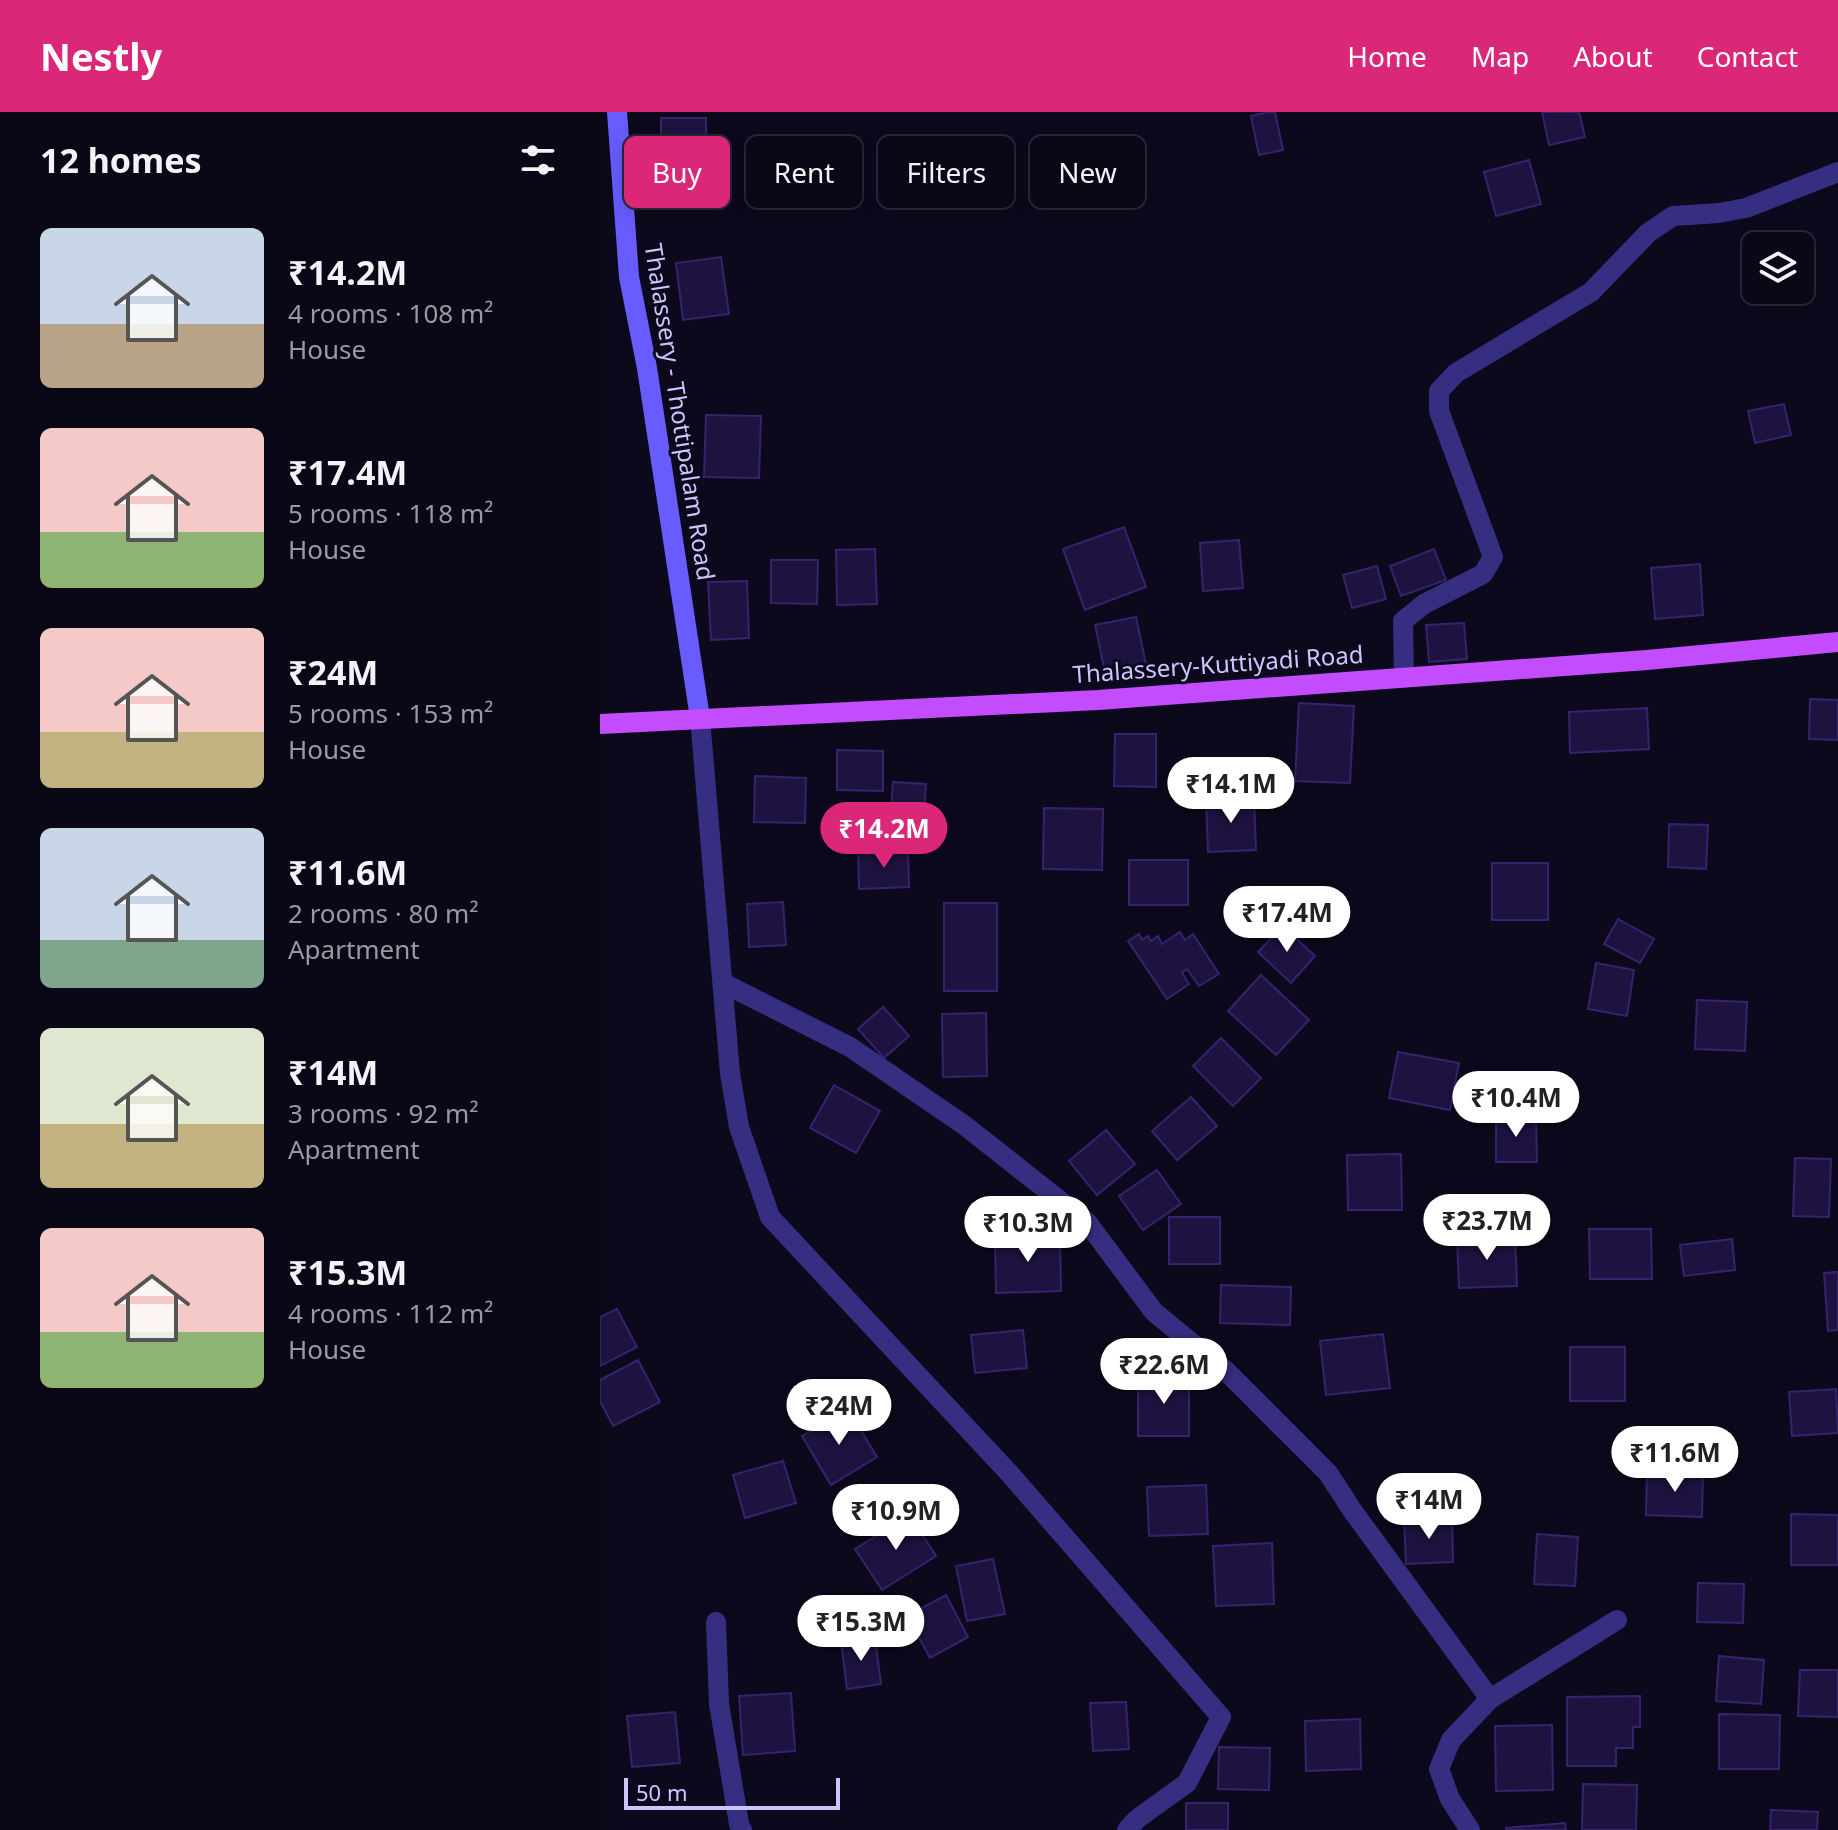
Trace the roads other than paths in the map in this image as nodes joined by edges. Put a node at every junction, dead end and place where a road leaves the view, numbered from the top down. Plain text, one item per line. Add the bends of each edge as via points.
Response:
1 (617, 112) edge
2 (1838, 172) edge
3 (1838, 642) edge
4 (1404, 678) junction
5 (700, 718) junction
6 (600, 724) edge
7 (723, 983) junction
8 (1617, 1620) dead end
9 (716, 1622) dead end
10 (1490, 1699) junction
11 (742, 1830) edge
12 (1127, 1830) edge
13 (1470, 1830) edge

1 - 5 main road, Thalassery - Thottipalam Road via 629,277
2 - 4 street via 1746,208 1673,216 1648,233 1591,292 1456,373 1439,391 1439,411 1493,557 1483,574 1424,604 1403,621
3 - 4 main road, Thalassery-Kuttiyadi Road
4 - 5 main road, Thalassery-Kuttiyadi Road via 1098,700
5 - 6 main road, Thalassery-Kuttiyadi Road
5 - 7 street
7 - 10 street via 850,1047 964,1125 1087,1222 1154,1312 1226,1371 1328,1473
7 - 12 street via 739,1127 770,1217 1010,1474 1221,1717 1187,1783
8 - 10 street
9 - 11 street via 719,1704
10 - 13 street via 1451,1740 1439,1769

